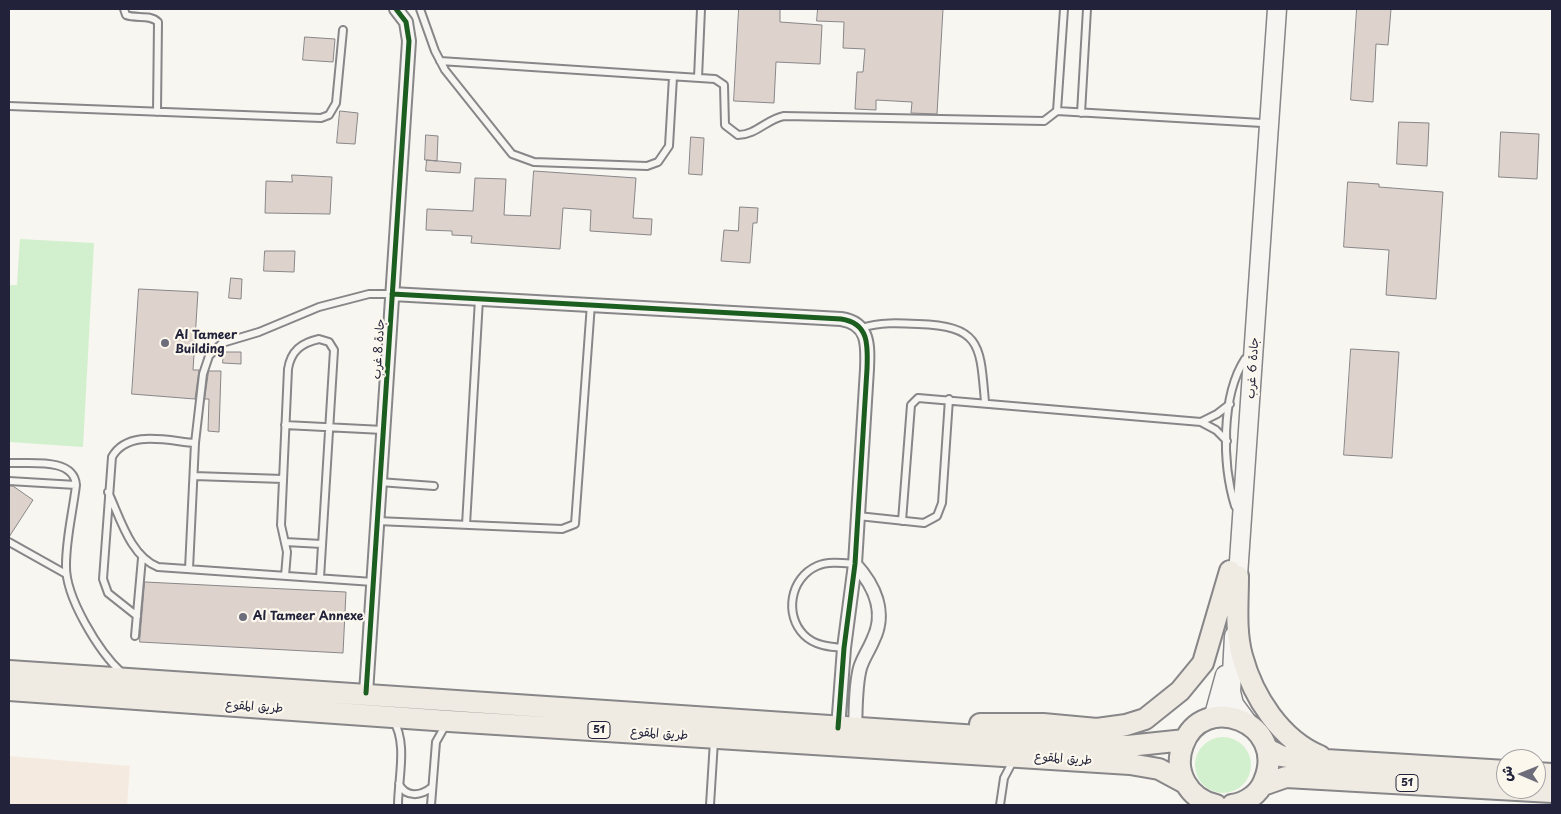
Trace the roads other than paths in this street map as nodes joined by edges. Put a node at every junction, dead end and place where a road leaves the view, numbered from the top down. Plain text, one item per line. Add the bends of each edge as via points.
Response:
1 (124, 9) edge
2 (396, 9) edge
3 (420, 9) edge
4 (701, 9) edge
5 (1064, 9) edge
6 (1087, 9) edge
7 (1268, 9) edge
8 (1277, 9) edge
9 (343, 30) dead end
10 (440, 61) junction
11 (673, 77) junction
12 (698, 78) junction
13 (9, 106) edge
14 (1057, 111) junction
15 (157, 112) junction
16 (1081, 113) junction
17 (1262, 123) junction
18 (392, 294) junction
19 (479, 298) junction
20 (591, 304) junction
21 (861, 328) junction
22 (1245, 358) junction
23 (948, 399) junction
24 (985, 402) junction
25 (1230, 404) junction
26 (1201, 422) junction
27 (285, 425) junction
28 (329, 427) junction
29 (383, 430) junction
30 (1227, 442) junction
31 (196, 443) junction
32 (9, 463) edge
33 (194, 476) junction
34 (283, 479) junction
35 (9, 481) edge
36 (379, 482) junction
37 (76, 485) junction
38 (434, 486) dead end
39 (108, 492) junction
40 (1235, 506) junction
41 (858, 516) junction
42 (377, 520) junction
43 (902, 521) junction
44 (466, 525) junction
45 (9, 542) edge
46 (285, 542) junction
47 (322, 544) junction
48 (142, 558) junction
49 (855, 564) junction
50 (189, 569) junction
51 (66, 574) junction
52 (1234, 574) junction
53 (284, 576) junction
54 (320, 578) junction
55 (373, 582) junction
56 (137, 616) junction
57 (135, 636) dead end
58 (844, 648) junction
59 (9, 671) edge
60 (129, 678) junction
61 (9, 690) edge
62 (366, 694) junction
63 (391, 717) junction
64 (1207, 719) junction
65 (449, 721) junction
66 (1248, 723) junction
67 (847, 728) junction
68 (936, 734) junction
69 (714, 738) junction
70 (1184, 740) junction
71 (1267, 749) junction
72 (1016, 756) junction
73 (1328, 760) junction
74 (1496, 770) edge
75 (398, 780) junction
76 (1263, 785) junction
77 (432, 787) junction
78 (1552, 792) edge
79 (1193, 795) edge
80 (1240, 804) edge
81 (398, 805) edge
82 (431, 805) edge
83 (710, 805) edge
84 (1000, 805) edge
85 (1216, 805) edge

1 - 15 lane via 132,18 152,18 158,22
2 - 18 street, جادة 8 غرب via 406,22 409,41
3 - 10 lane
4 - 12 lane
5 - 14 lane
6 - 16 lane
7 - 17 main road, جادة 6 غرب
8 - 52 main road, جادة 6 غرب
9 - 15 lane via 336,103 329,116
10 - 11 lane
10 - 11 lane via 451,80 507,149 519,158 541,163 647,166 658,162 668,146
11 - 12 lane
12 - 14 lane via 715,78 722,82 725,124 738,135 750,133 784,116 1044,121
13 - 15 lane
14 - 16 lane
16 - 17 lane
17 - 22 main road, جادة 6 غرب
18 - 19 street
18 - 29 street, جادة 8 غرب
18 - 31 lane via 369,294 335,302 222,343 205,364
19 - 20 street
19 - 44 lane
20 - 21 street via 841,319
20 - 44 lane via 575,524 562,530
21 - 24 lane via 895,323 958,329 971,340 979,354
21 - 41 street via 868,351
22 - 25 lane via 1234,378
22 - 40 main road, جادة 6 غرب
23 - 24 lane
23 - 43 lane via 940,510 931,520
23 - 43 lane via 921,397 912,403
24 - 26 lane
25 - 26 lane
25 - 30 lane
26 - 30 lane via 1216,430
27 - 28 lane
27 - 28 lane via 291,357 298,347 319,339 329,342 334,350
27 - 34 lane
28 - 29 lane
28 - 47 lane
29 - 36 street, جادة 8 غرب
30 - 40 lane via 1228,480
31 - 33 lane
31 - 39 lane via 138,439 122,444 112,457
32 - 37 lane via 65,467 74,474
33 - 34 lane
33 - 50 lane
34 - 46 lane via 281,525
35 - 37 lane
36 - 38 lane
36 - 42 street, جادة 8 غرب
37 - 51 lane
39 - 48 lane
39 - 56 lane via 104,584 108,592
40 - 52 main road, جادة 6 غرب
41 - 43 lane
41 - 49 street
42 - 44 lane
42 - 55 street, جادة 8 غرب
45 - 51 lane
46 - 47 lane
46 - 53 lane
47 - 54 lane
48 - 50 lane via 158,567
48 - 56 lane
49 - 58 street
49 - 58 lane via 817,566 797,584 792,597 796,624 804,635 815,643
49 - 67 street via 872,585 879,612 874,639 862,661
50 - 53 lane
51 - 60 lane via 70,591 97,645
52 - 64 main road, جادة 6 غرب via 1224,686 1214,715
52 - 66 main road, جادة 6 غرب via 1231,692 1234,704
52 - 68 main road via 1202,663 1180,691 1145,719 1097,729 1043,724 979,724 954,727
52 - 73 main road via 1242,656 1266,709 1303,749
53 - 54 lane
54 - 55 lane
55 - 62 street, جادة 8 غرب
56 - 57 lane
58 - 67 street
59 - 60 main road, طريق المقوع / 51
60 - 62 main road, طريق المقوع / 51
61 - 63 main road, طريق المقوع / 51
62 - 67 main road, طريق المقوع / 51
63 - 65 main road, طريق المقوع / 51
63 - 75 lane via 399,729 401,742
64 - 66 main road via 1224,716
64 - 70 main road
65 - 69 main road, طريق المقوع / 51
65 - 77 lane via 436,742
66 - 71 main road via 1263,739
67 - 68 main road, طريق المقوع / 51
68 - 70 main road, طريق المقوع / 51 via 1128,746
69 - 72 main road, طريق المقوع / 51
69 - 83 lane
70 - 79 main road via 1180,769
71 - 73 main road, 51 via 1281,756
71 - 76 main road via 1268,767
72 - 79 main road, طريق المقوع / 51 via 1159,769
72 - 84 lane via 1004,778
73 - 74 main road, 51
75 - 77 lane via 405,792 414,795
75 - 81 lane
76 - 78 main road, 51 via 1286,776
76 - 80 main road, 51
77 - 82 lane
79 - 85 main road, 51

